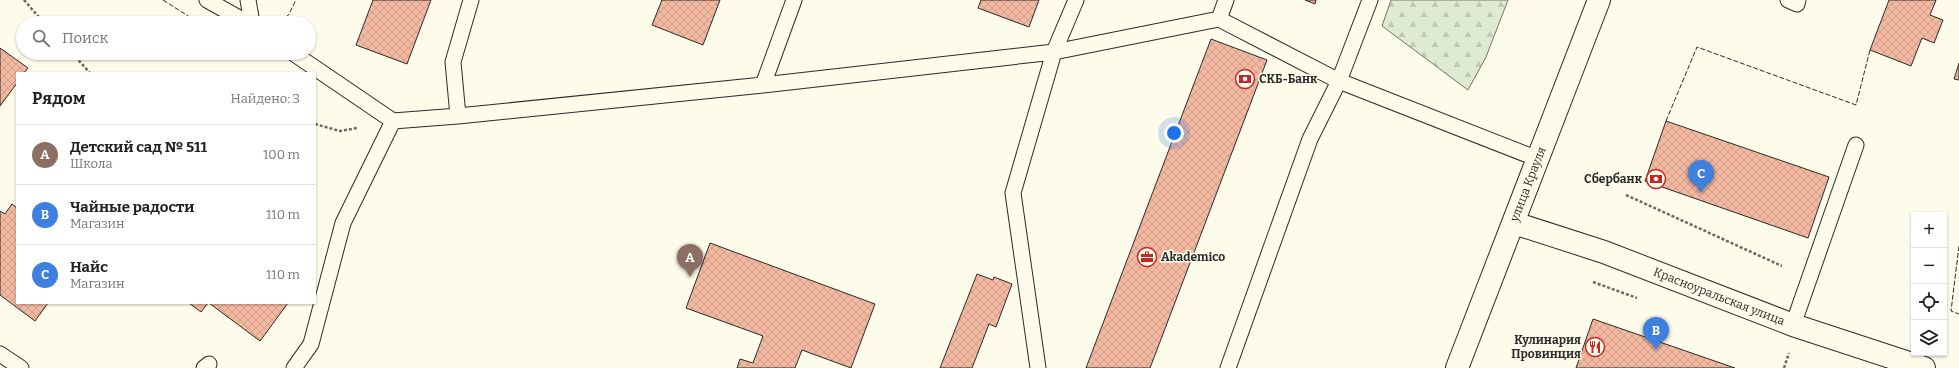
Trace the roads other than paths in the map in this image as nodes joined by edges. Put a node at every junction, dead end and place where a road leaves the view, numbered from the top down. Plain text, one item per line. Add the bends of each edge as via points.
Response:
1 (207, 0) edge
2 (248, 0) edge
3 (471, 0) edge
4 (794, 0) edge
5 (1076, 0) edge
6 (1226, 0) edge
7 (1370, 0) edge
8 (1599, 0) edge
9 (1788, 0) edge
10 (1798, 0) edge
11 (236, 16) edge
12 (251, 16) edge
13 (1219, 19) junction
14 (1054, 52) junction
15 (303, 60) edge
16 (1340, 81) junction
17 (763, 85) junction
18 (458, 116) junction
19 (392, 121) junction
20 (1856, 145) dead end
21 (1538, 159) junction
22 (1514, 222) junction
23 (1793, 325) junction
24 (0, 354) edge
25 (21, 368) edge
26 (294, 368) edge
27 (1038, 368) edge
28 (1228, 368) edge
29 (1457, 368) edge
30 (1924, 368) edge

1 - 11 lane
2 - 12 lane
3 - 18 lane via 453,62
4 - 17 lane
5 - 14 lane
6 - 13 lane
7 - 16 lane
8 - 21 street, улица Крауля
9 - 10 lane via 1797,4
13 - 14 lane
13 - 16 lane
14 - 17 lane
14 - 27 lane via 1013,193
15 - 19 lane
16 - 21 lane
16 - 28 lane via 1310,139
17 - 18 lane
18 - 19 lane
19 - 26 lane via 343,223 311,344
20 - 23 lane
21 - 22 street, улица Крауля
22 - 23 street, Красноуральская улица via 1604,252
22 - 29 street, улица Крауля
23 - 30 street, Красноуральская улица
24 - 25 lane

